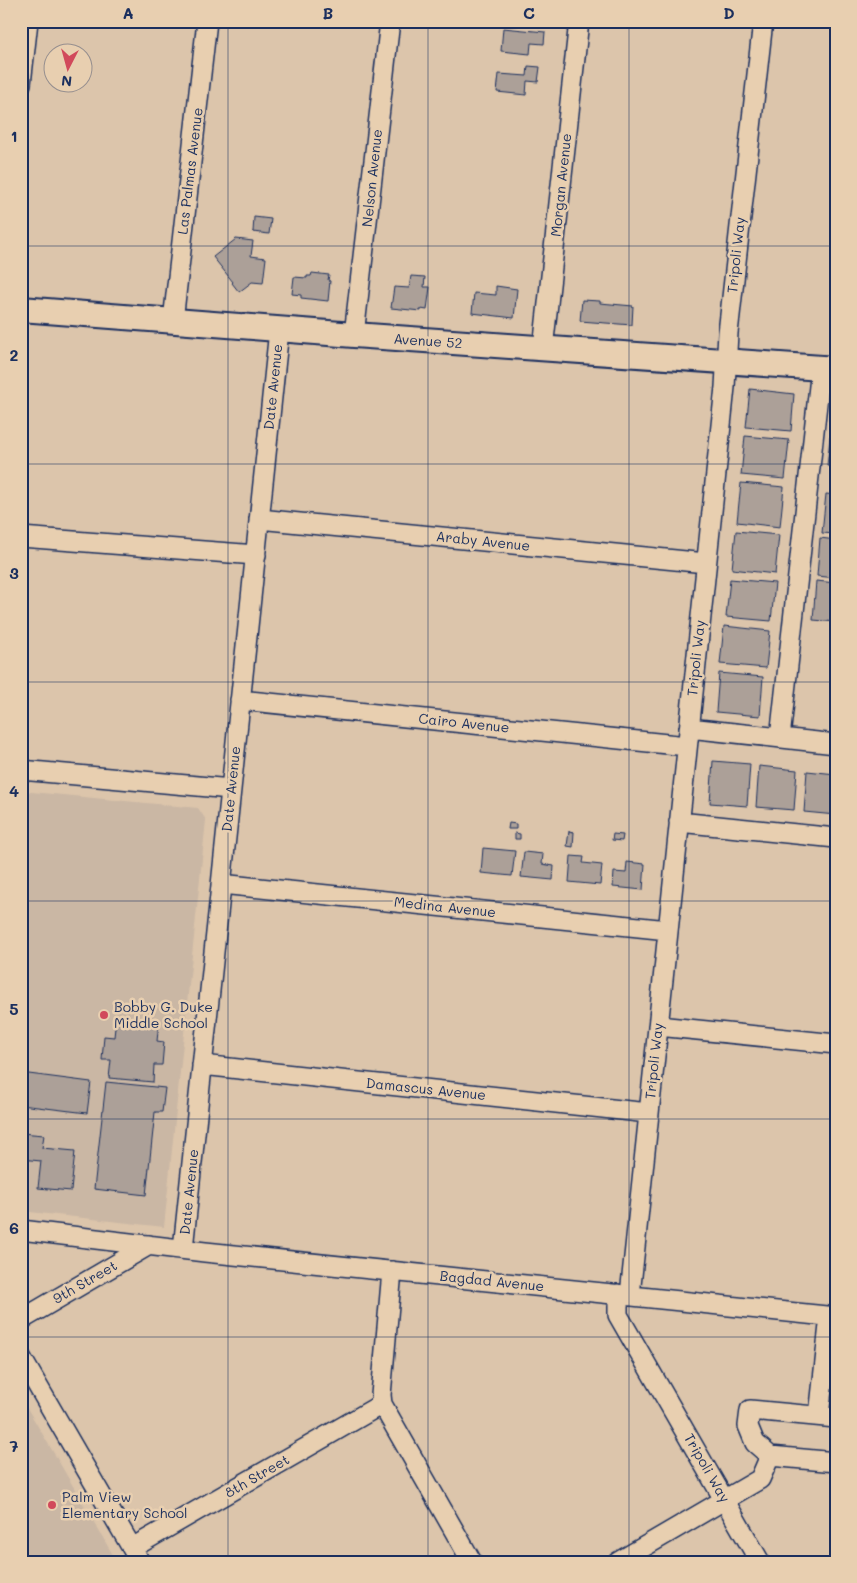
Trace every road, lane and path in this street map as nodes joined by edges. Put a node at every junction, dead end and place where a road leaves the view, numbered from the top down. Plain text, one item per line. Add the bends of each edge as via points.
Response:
1 (28, 21) edge
2 (207, 21) edge
3 (390, 21) edge
4 (579, 21) edge
5 (763, 21) edge
6 (21, 84) edge
7 (21, 309) edge
8 (173, 321) junction
9 (279, 330) junction
10 (354, 335) junction
11 (543, 349) junction
12 (726, 361) junction
13 (828, 368) edge
14 (259, 519) junction
15 (21, 537) edge
16 (256, 554) junction
17 (706, 563) junction
18 (240, 700) junction
19 (688, 737) junction
20 (780, 738) junction
21 (836, 744) edge
22 (21, 770) edge
23 (231, 789) junction
24 (679, 822) junction
25 (836, 838) edge
26 (221, 884) junction
27 (668, 930) junction
28 (658, 1026) junction
29 (836, 1044) edge
30 (202, 1064) junction
31 (649, 1113) junction
32 (21, 1230) edge
33 (149, 1245) junction
34 (183, 1249) junction
35 (392, 1271) junction
36 (624, 1295) junction
37 (833, 1316) edge
38 (21, 1320) edge
39 (21, 1357) edge
40 (382, 1404) junction
41 (827, 1417) edge
42 (770, 1456) junction
43 (836, 1462) edge
44 (725, 1500) junction
45 (136, 1555) edge
46 (472, 1562) edge
47 (618, 1562) edge
48 (760, 1562) edge

1 - 6 street
2 - 8 street, Las Palmas Avenue
3 - 10 street, Nelson Avenue
4 - 11 street, Morgan Avenue
5 - 12 street, Tripoli Way
7 - 8 main road, Avenue 52
8 - 9 main road, Avenue 52
9 - 10 main road, Avenue 52
9 - 14 street, Date Avenue
10 - 11 main road, Avenue 52
11 - 12 main road, Avenue 52
12 - 13 main road, Avenue 52
12 - 17 street, Tripoli Way
13 - 20 street
14 - 16 street, Date Avenue
14 - 17 street, Araby Avenue
15 - 16 street
16 - 18 street, Date Avenue
17 - 19 street, Tripoli Way
18 - 19 street, Cairo Avenue
18 - 23 street, Date Avenue
19 - 20 street, Cairo Avenue
19 - 24 street, Tripoli Way
20 - 21 street, Cairo Avenue
22 - 23 street
23 - 26 street, Date Avenue
24 - 25 street
24 - 27 street, Tripoli Way
26 - 27 street, Medina Avenue
26 - 30 street, Date Avenue
27 - 28 street, Tripoli Way
28 - 29 street
28 - 31 street, Tripoli Way
30 - 31 street, Damascus Avenue
30 - 34 street, Date Avenue
31 - 36 street, Tripoli Way
32 - 33 street, Bagdad Avenue
33 - 34 street, Bagdad Avenue
33 - 38 street, 9th Street
34 - 35 street, Bagdad Avenue
35 - 36 street, Bagdad Avenue
35 - 40 street
36 - 37 street, Bagdad Avenue
36 - 44 street, Tripoli Way via 618,1314
37 - 41 street
39 - 45 street
40 - 45 street, 8th Street
40 - 46 street
41 - 42 street via 750,1410 748,1426 754,1443
42 - 43 street
42 - 44 street via 760,1479
44 - 47 street
44 - 48 street, Tripoli Way

